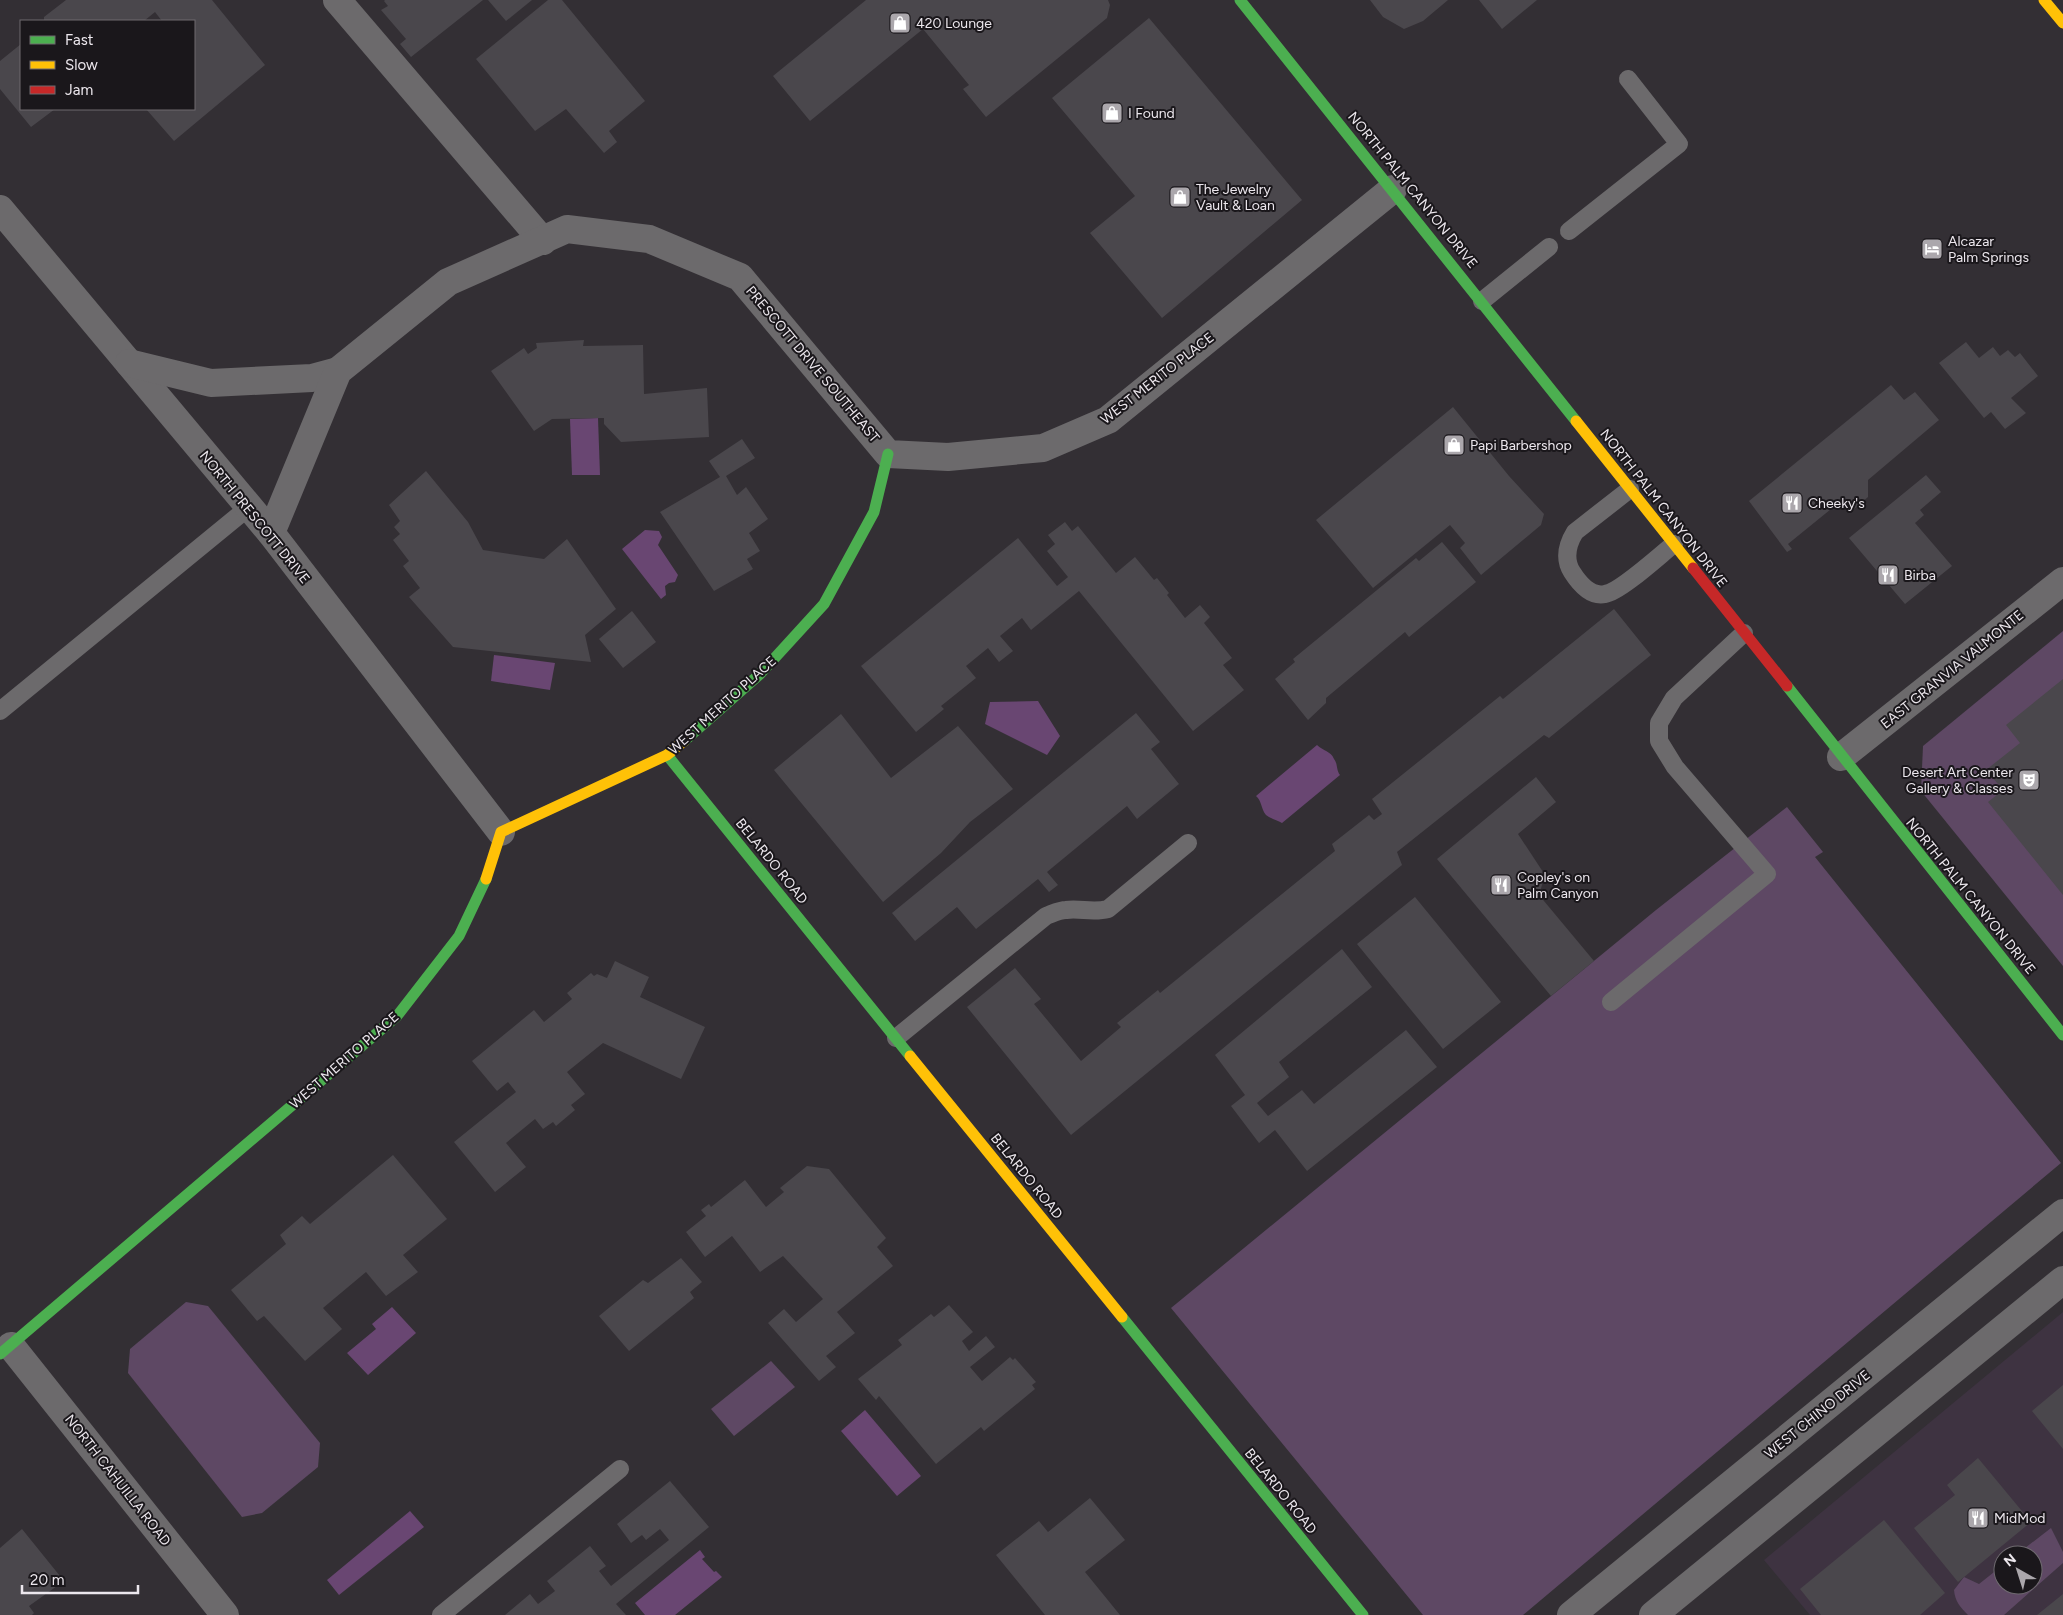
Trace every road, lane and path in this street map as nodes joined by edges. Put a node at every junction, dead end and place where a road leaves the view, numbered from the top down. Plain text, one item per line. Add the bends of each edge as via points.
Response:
1 (337, 0) edge
2 (1240, 0) edge
3 (2044, 0) edge
4 (2063, 23) edge
5 (1628, 80) dead end
6 (1394, 189) junction
7 (0, 209) edge
8 (1568, 231) dead end
9 (543, 241) junction
10 (1549, 247) dead end
11 (1482, 301) junction
12 (128, 363) junction
13 (338, 372) junction
14 (888, 454) junction
15 (1630, 489) junction
16 (249, 507) junction
17 (271, 533) junction
18 (1674, 544) junction
19 (2063, 581) edge
20 (1744, 633) junction
21 (0, 711) edge
22 (668, 755) junction
23 (1841, 757) junction
24 (500, 832) junction
25 (1188, 844) dead end
26 (1611, 1002) dead end
27 (2063, 1035) edge
28 (896, 1038) junction
29 (2063, 1213) edge
30 (2063, 1280) edge
31 (5, 1350) edge
32 (620, 1469) dead end
33 (225, 1615) edge
34 (441, 1615) edge
35 (1363, 1615) edge
36 (1571, 1615) edge
37 (1653, 1615) edge

1 - 9 street
2 - 6 street, NORTH PALM CANYON DRIVE
3 - 4 street
5 - 8 lane via 1679,144
6 - 11 street, NORTH PALM CANYON DRIVE
6 - 14 street, WEST MERITO PLACE via 1108,420 1043,448 948,457
7 - 12 street, NORTH PRESCOTT DRIVE
9 - 13 street, PRESCOTT DRIVE SOUTHEAST via 448,282
9 - 14 street, PRESCOTT DRIVE SOUTHEAST via 567,230 649,239 740,277
10 - 11 lane
11 - 15 street, NORTH PALM CANYON DRIVE
12 - 13 street, PRESCOTT DRIVE SOUTHEAST via 211,382 312,378
12 - 16 street, NORTH PRESCOTT DRIVE
13 - 17 street, PRESCOTT DRIVE SOUTHEAST
14 - 22 street, WEST MERITO PLACE via 874,512 824,604 760,674
15 - 18 street, NORTH PALM CANYON DRIVE
15 - 18 lane via 1570,539 1567,557 1580,584 1596,593 1606,594
16 - 17 street, NORTH PRESCOTT DRIVE
16 - 21 lane
17 - 24 street, NORTH PRESCOTT DRIVE
18 - 20 street, NORTH PALM CANYON DRIVE
19 - 23 street, EAST GRANVIA VALMONTE
20 - 23 street, NORTH PALM CANYON DRIVE
20 - 26 lane via 1674,698 1659,723 1659,741 1675,767 1767,874
22 - 24 street, WEST MERITO PLACE
22 - 28 street, BELARDO ROAD
23 - 27 street, NORTH PALM CANYON DRIVE
24 - 31 street, WEST MERITO PLACE via 485,882 459,936 397,1016
25 - 28 lane via 1108,908 1096,912 1063,910 1046,916
28 - 35 street, BELARDO ROAD
29 - 36 street, WEST CHINO DRIVE
30 - 37 street
31 - 33 street, NORTH CAHUILLA ROAD
32 - 34 lane

